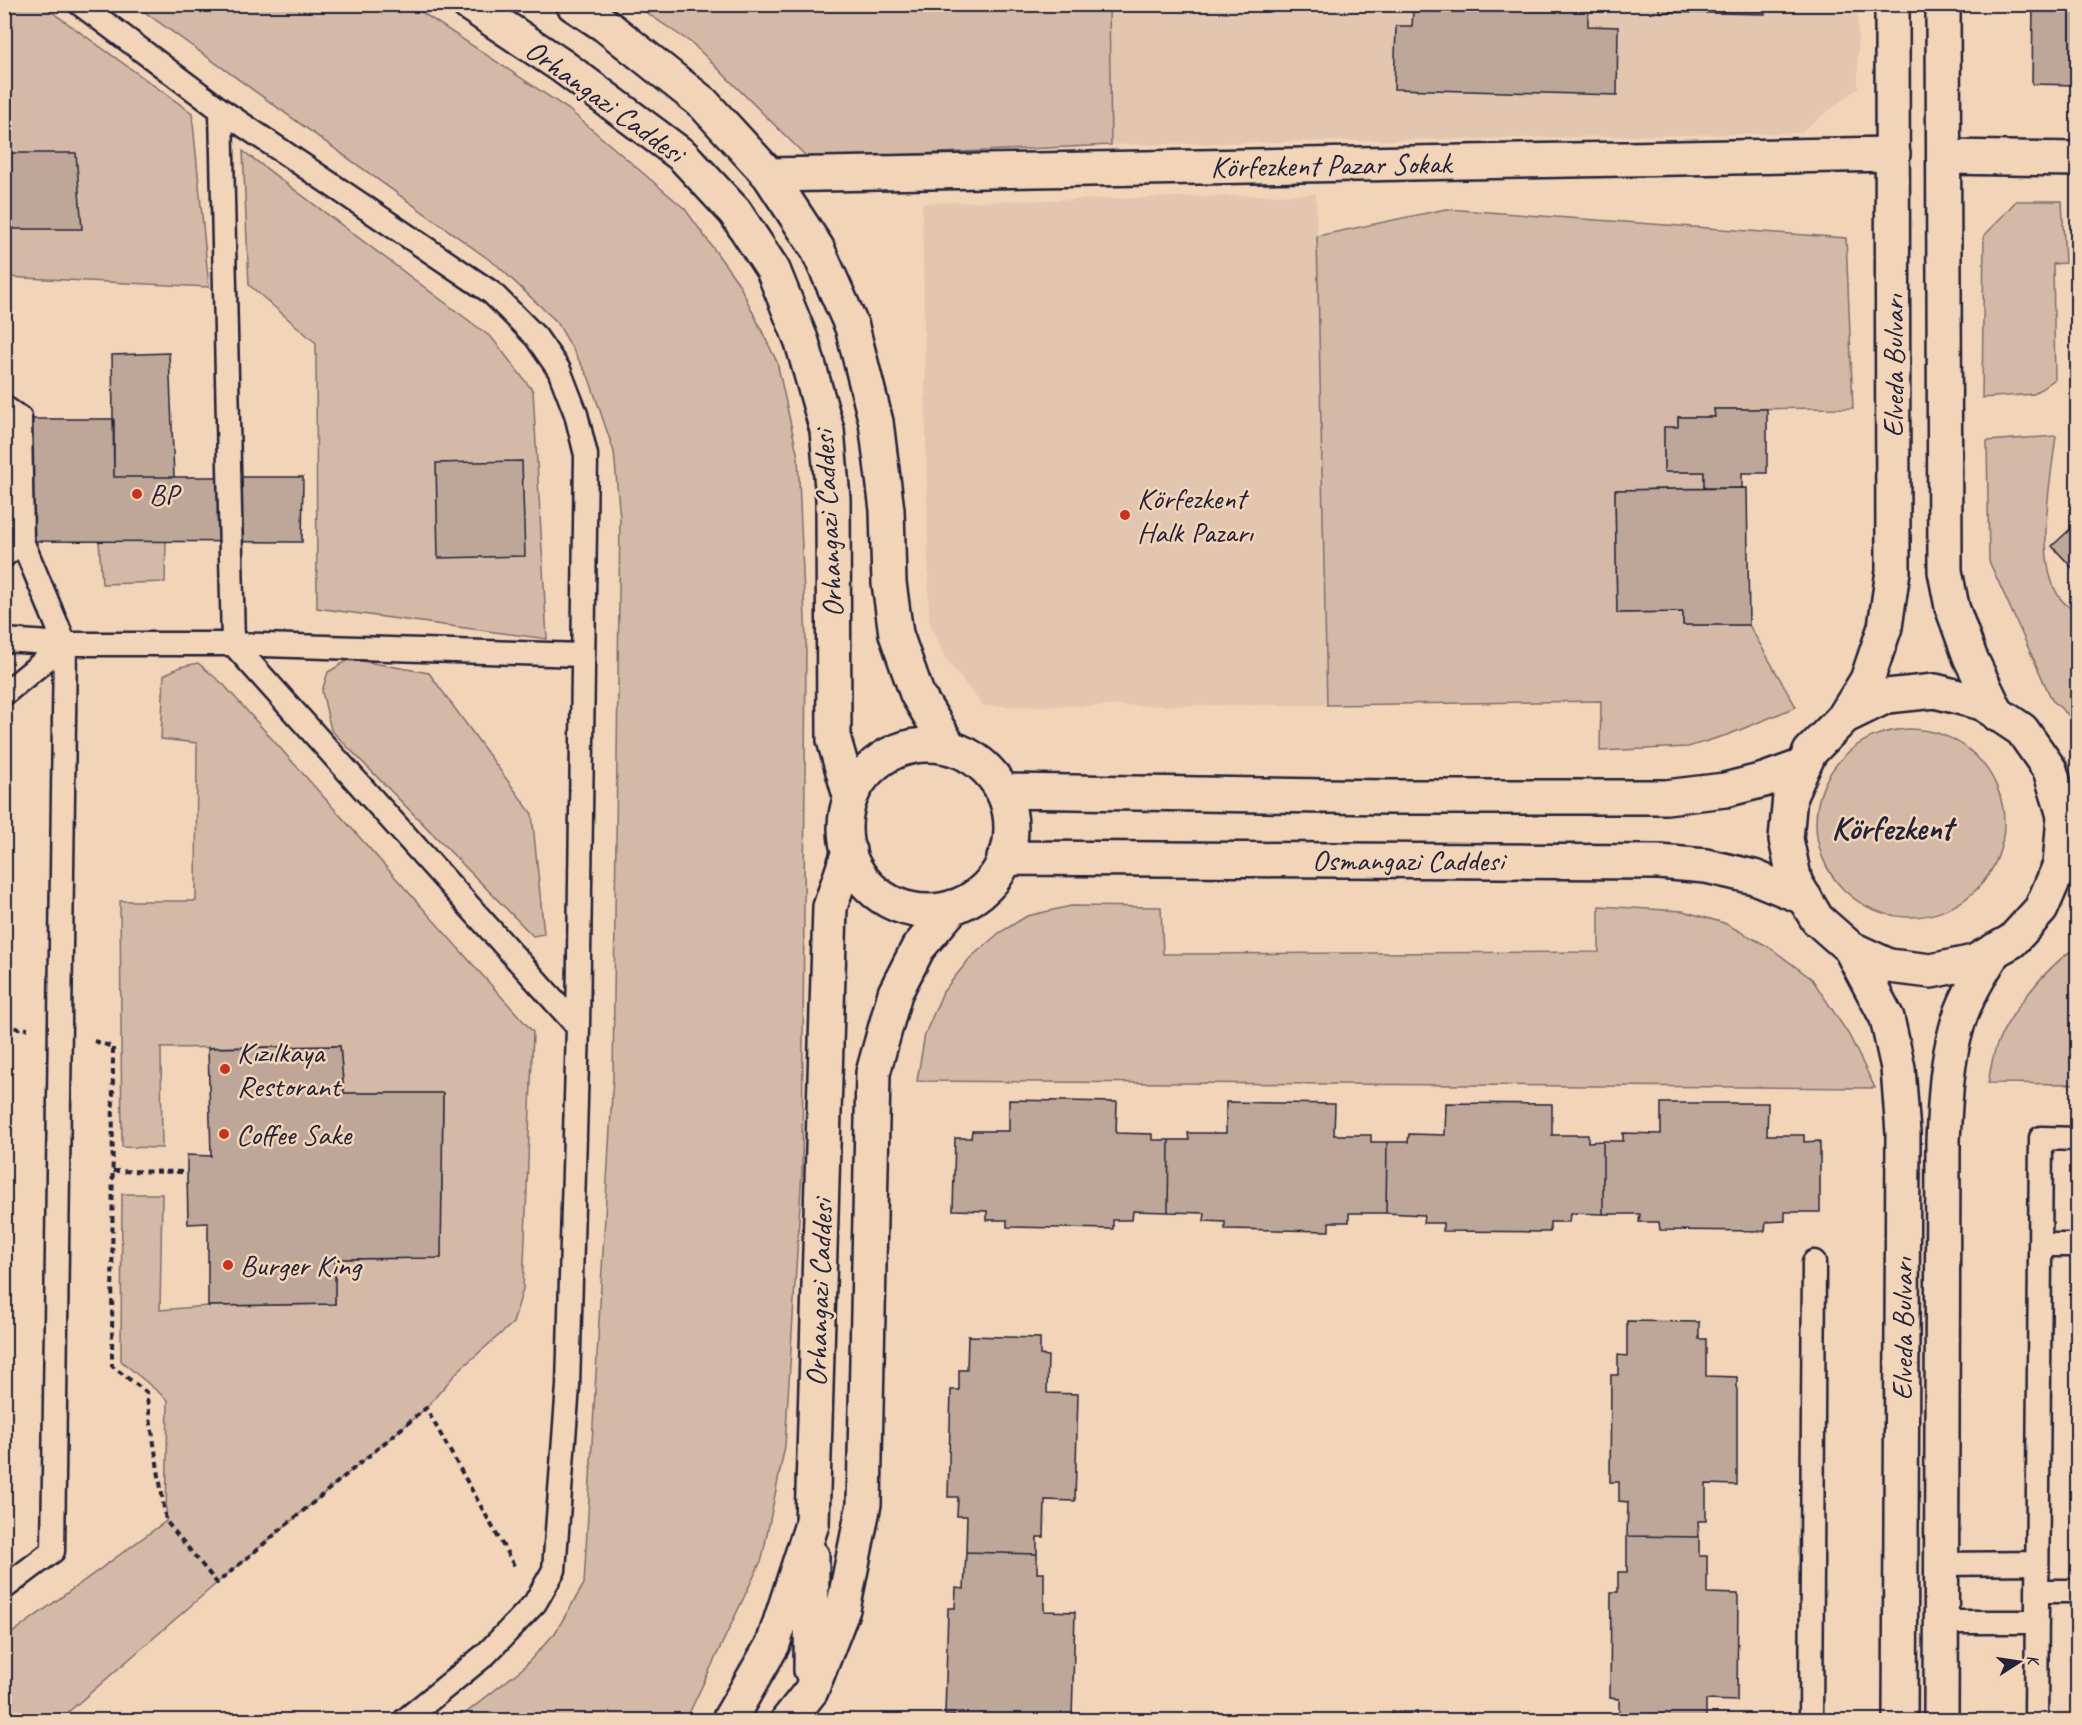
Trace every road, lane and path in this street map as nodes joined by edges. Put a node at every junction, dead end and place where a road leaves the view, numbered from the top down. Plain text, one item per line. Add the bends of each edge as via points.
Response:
1 (80, 4) edge
2 (469, 4) edge
3 (573, 4) edge
4 (1892, 4) edge
5 (1944, 4) edge
6 (221, 110) junction
7 (1893, 154) junction
8 (1944, 157) junction
9 (2078, 159) edge
10 (769, 175) junction
11 (4, 407) edge
12 (22, 541) junction
13 (4, 556) edge
14 (4, 640) edge
15 (65, 644) junction
16 (233, 644) junction
17 (583, 655) junction
18 (4, 694) edge
19 (1998, 715) junction
20 (1844, 717) junction
21 (950, 748) junction
22 (1803, 766) junction
23 (1002, 791) junction
24 (850, 796) junction
25 (2069, 803) edge
26 (849, 851) junction
27 (1004, 858) junction
28 (2069, 865) edge
29 (1805, 898) junction
30 (953, 907) junction
31 (1850, 948) junction
32 (1995, 950) junction
33 (4, 1027) edge
34 (578, 1028) junction
35 (60, 1032) junction
36 (2078, 1138) edge
37 (112, 1171) junction
38 (187, 1172) dead end
39 (2040, 1245) junction
40 (2078, 1245) edge
41 (1814, 1262) dead end
42 (812, 1524) junction
43 (2037, 1563) junction
44 (1942, 1564) junction
45 (4, 1588) edge
46 (2037, 1591) junction
47 (2078, 1591) edge
48 (535, 1603) junction
49 (1941, 1622) junction
50 (2037, 1622) junction
51 (811, 1706) edge
52 (405, 1720) edge
53 (729, 1720) edge
54 (788, 1720) edge
55 (1811, 1720) edge
56 (1899, 1720) edge
57 (1941, 1720) edge
58 (2036, 1720) edge

1 - 6 lane
2 - 24 street, Orhangazi Caddesi via 683,156 735,212 773,270 802,342 827,430 833,499 834,740
3 - 10 street, Orhangazi Caddesi via 703,103
4 - 7 street, Elveda Bulvarı
5 - 8 street, Elveda Bulvarı
6 - 16 lane
6 - 17 lane via 492,293 536,337 559,370 586,455
7 - 10 street, Körfezkent Pazar Sokak
7 - 20 street, Elveda Bulvarı via 1893,572 1885,627 1867,680
8 - 9 street
8 - 19 street, Elveda Bulvarı via 1945,571 1966,647
10 - 21 street, Orhangazi Caddesi via 817,248 852,327 876,422 896,634 917,694
11 - 12 lane via 20,418
12 - 13 lane
12 - 15 lane
14 - 15 lane
15 - 16 lane
15 - 18 lane
15 - 35 lane
16 - 17 lane
16 - 34 lane
17 - 34 lane
19 - 20 street via 1982,703 1935,691 1887,696
19 - 25 street via 2022,730
20 - 22 street via 1810,752
21 - 23 street via 968,754 990,772
21 - 24 street via 914,745 887,754 865,772
22 - 23 street via 1725,790 1666,797
22 - 29 street via 1790,796 1786,839 1795,882
23 - 27 street via 1011,824
24 - 26 street via 844,824
25 - 28 street via 2064,816
26 - 30 street via 858,874 876,894 892,903 927,912
26 - 42 street, Orhangazi Caddesi via 830,907
27 - 29 street, Osmangazi Caddesi via 1659,862 1706,866 1754,877
27 - 30 street via 996,875 978,895
28 - 32 street via 2041,909 2012,940
29 - 31 street via 1817,919
30 - 51 street, Orhangazi Caddesi via 918,948 895,993 873,1073 864,1504 843,1608
31 - 32 street via 1889,966 1931,971 1974,962
31 - 56 street, Elveda Bulvarı via 1887,1018 1898,1068 1903,1133
32 - 44 street, Elveda Bulvarı via 1970,992 1956,1028 1945,1087
33 - 35 path
34 - 48 lane via 568,1386 554,1570
35 - 37 path via 113,1047
35 - 45 lane via 52,1551
36 - 39 lane via 2041,1138
37 - 38 path
37 - 48 path via 112,1366 146,1392 166,1521 217,1582 426,1408
39 - 40 lane
39 - 43 lane
41 - 55 lane
42 - 51 street
42 - 53 street, Orhangazi Caddesi via 773,1644
43 - 44 lane
43 - 46 lane
44 - 49 street, Elveda Bulvarı
46 - 47 lane
46 - 50 lane
48 - 52 lane via 486,1654
49 - 50 lane
49 - 57 street, Elveda Bulvarı
50 - 58 lane
51 - 54 street, Orhangazi Caddesi

